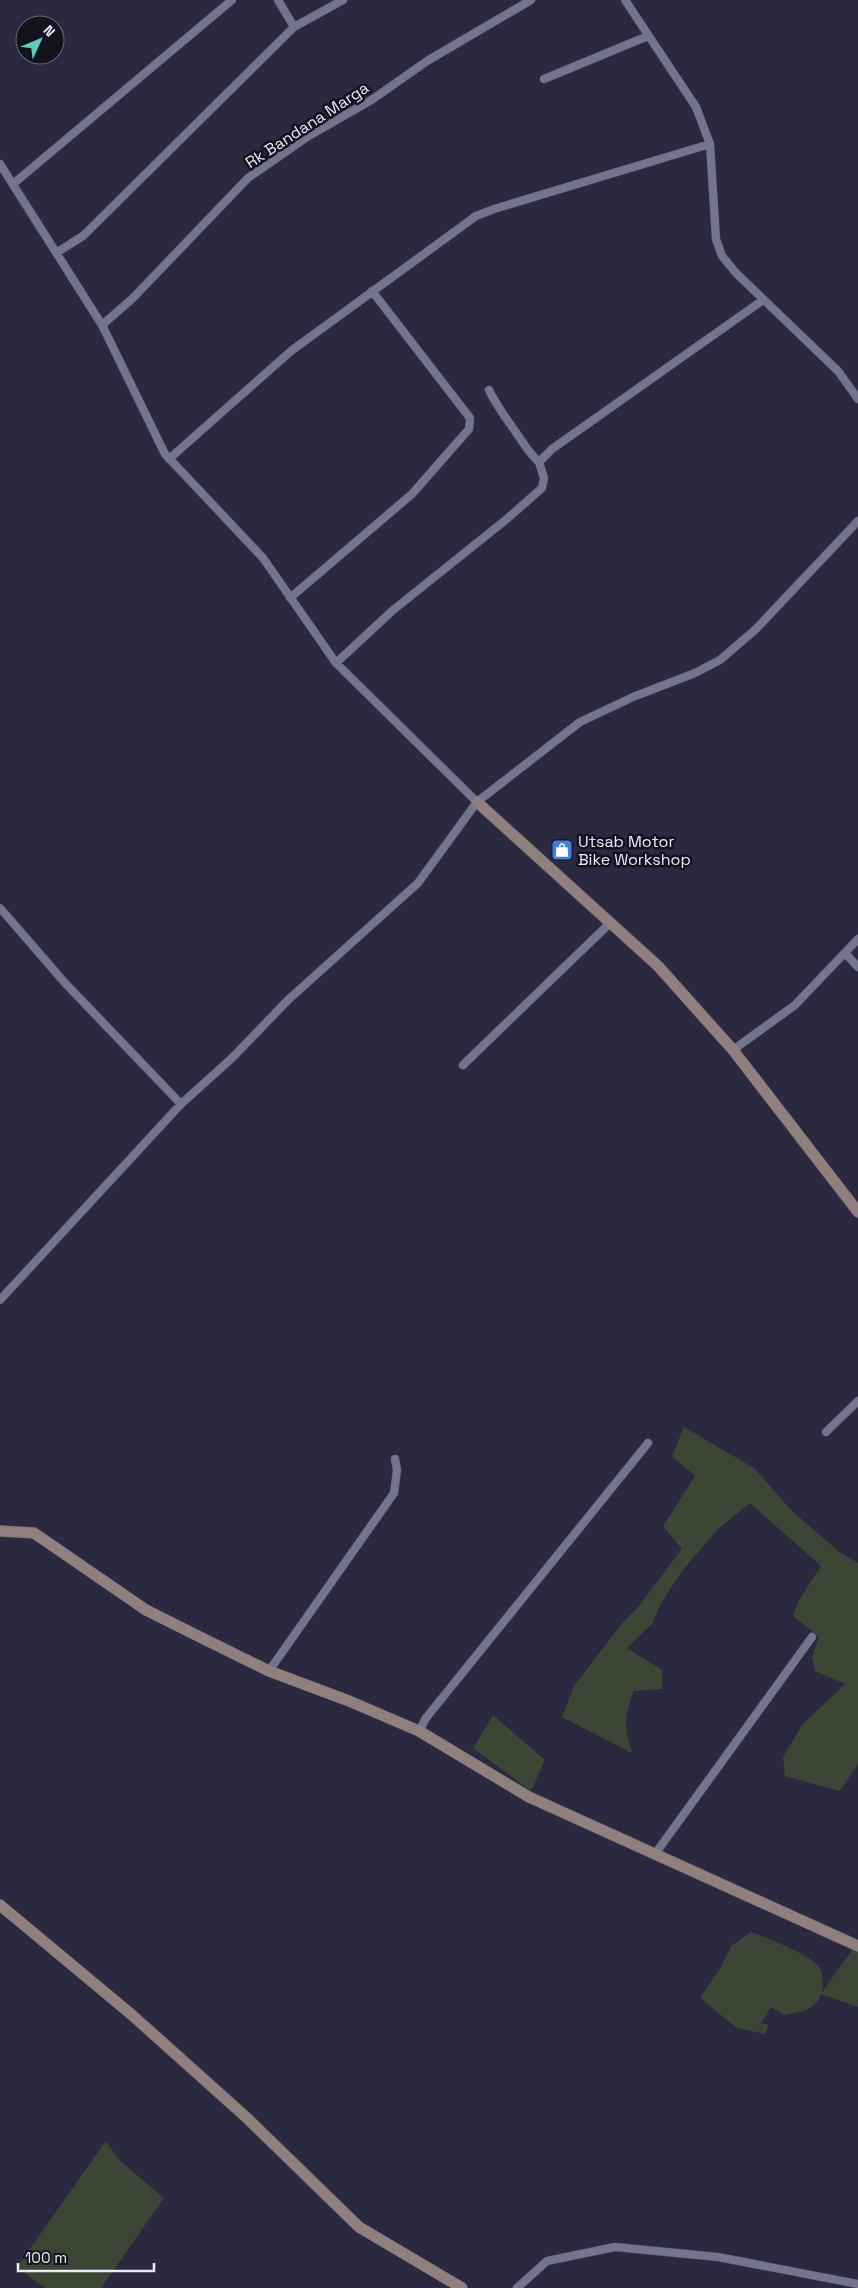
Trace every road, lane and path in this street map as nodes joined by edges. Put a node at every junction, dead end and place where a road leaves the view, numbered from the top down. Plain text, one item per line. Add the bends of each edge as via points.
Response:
1 (232, 0) edge
2 (278, 0) edge
3 (343, 0) edge
4 (531, 0) edge
5 (625, 0) edge
6 (294, 27) junction
7 (648, 36) junction
8 (544, 79) dead end
9 (710, 144) junction
10 (0, 164) edge
11 (13, 184) junction
12 (56, 253) junction
13 (372, 291) junction
14 (763, 300) junction
15 (102, 325) junction
16 (489, 390) dead end
17 (858, 399) edge
18 (169, 459) junction
19 (539, 462) junction
20 (858, 521) edge
21 (290, 598) junction
22 (336, 663) junction
23 (478, 802) junction
24 (0, 908) edge
25 (610, 923) junction
26 (858, 939) edge
27 (845, 953) junction
28 (858, 967) edge
29 (733, 1050) junction
30 (463, 1064) dead end
31 (181, 1104) junction
32 (858, 1212) edge
33 (0, 1300) edge
34 (858, 1401) edge
35 (826, 1432) dead end
36 (648, 1443) dead end
37 (395, 1459) dead end
38 (0, 1531) edge
39 (812, 1637) dead end
40 (269, 1671) junction
41 (419, 1731) junction
42 (655, 1854) junction
43 (0, 1905) edge
44 (858, 1946) edge
45 (858, 2284) edge
46 (462, 2288) edge
47 (517, 2288) edge

1 - 11 street
2 - 6 street
3 - 6 street
4 - 15 street, Rk Bandana Marga via 427,61 248,178 132,299
5 - 7 street
6 - 12 street via 83,236
7 - 8 street
7 - 9 street via 696,107
9 - 13 street via 476,216
9 - 14 street via 716,239 722,256
10 - 11 street
11 - 12 street
12 - 15 street
13 - 18 street via 291,351
13 - 21 street via 470,418 469,429 412,494
14 - 17 street via 838,371
14 - 19 street via 552,449
15 - 18 street
16 - 19 street via 526,450
18 - 21 street via 263,558
19 - 22 street via 544,478 542,488 392,611
20 - 23 street via 756,629 720,660 580,722
21 - 22 street
22 - 23 street
23 - 25 street
23 - 31 street via 418,883 288,1000 232,1058
24 - 31 street via 65,983
25 - 29 street via 658,966
25 - 30 street
26 - 27 street
27 - 28 street
27 - 29 street via 795,1005
29 - 32 street
31 - 33 street
34 - 35 street
36 - 41 street
37 - 40 street via 394,1494
38 - 40 street via 34,1532 146,1610
39 - 42 street
40 - 41 street
41 - 42 street via 529,1797
42 - 44 street
43 - 46 street via 140,2021 247,2118 359,2227
45 - 47 street via 718,2257 615,2247 547,2261

